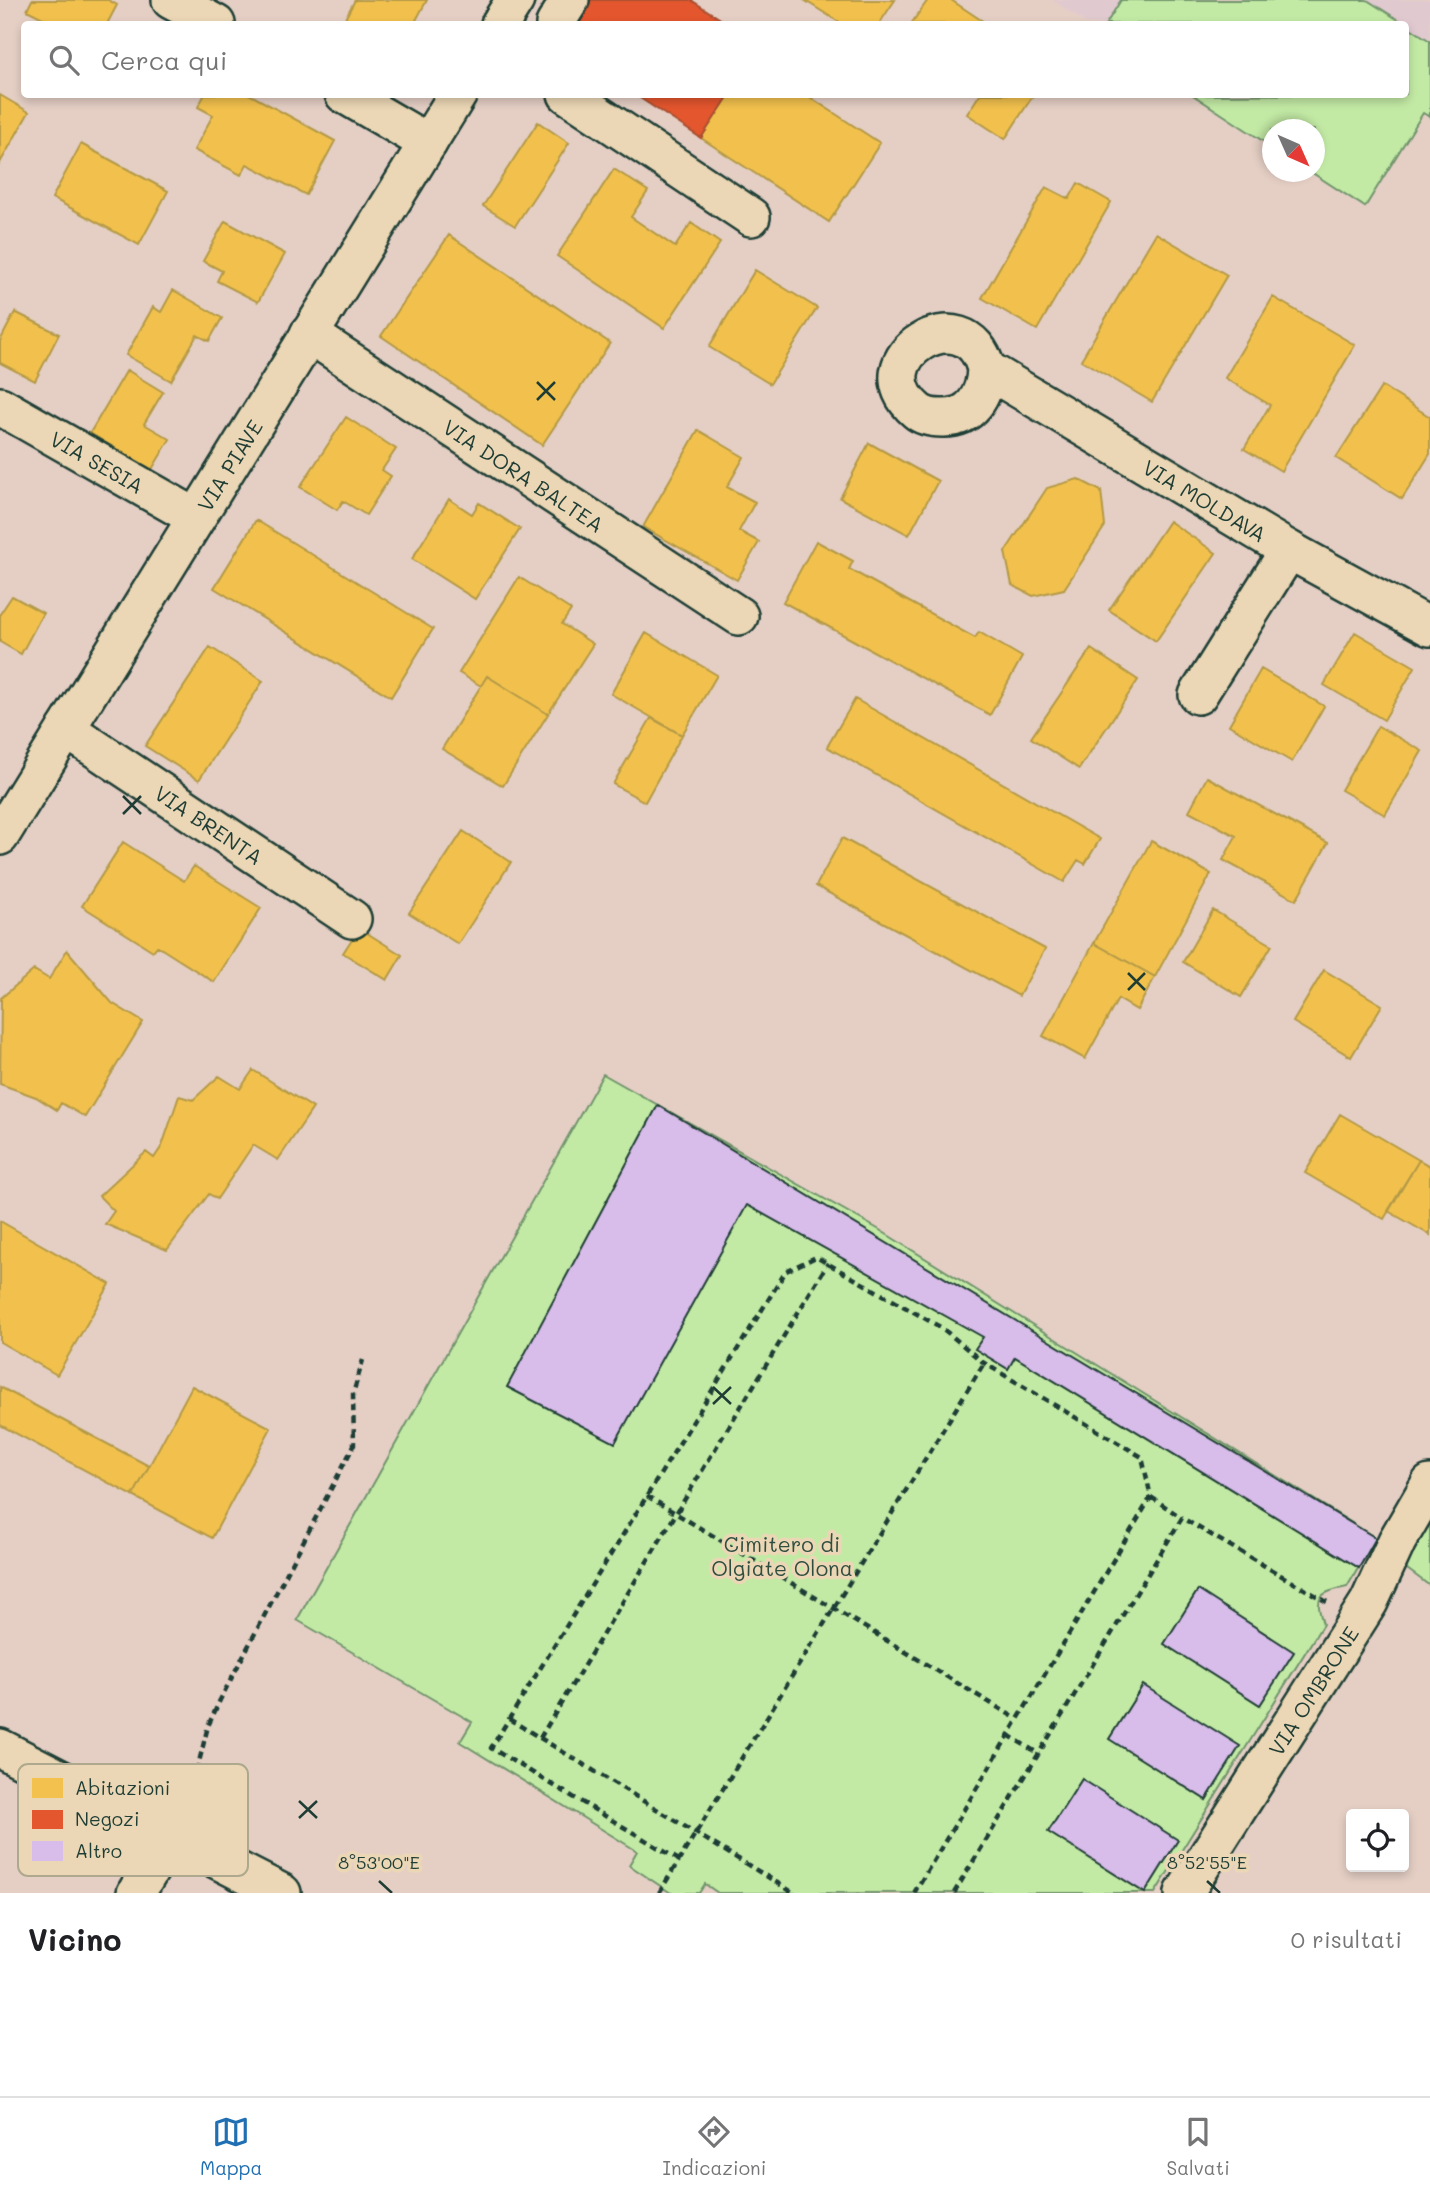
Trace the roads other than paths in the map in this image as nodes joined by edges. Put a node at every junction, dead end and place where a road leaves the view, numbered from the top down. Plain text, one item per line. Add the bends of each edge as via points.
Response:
1 (171, 0) edge
2 (570, 0) edge
3 (210, 21) edge
4 (557, 21) edge
5 (351, 98) edge
6 (456, 98) edge
7 (573, 98) edge
8 (428, 143) junction
9 (751, 217) dead end
10 (309, 334) junction
11 (986, 369) dead end
12 (0, 406) edge
13 (195, 517) junction
14 (1289, 550) junction
15 (739, 616) dead end
16 (1430, 628) edge
17 (1198, 695) dead end
18 (66, 729) junction
19 (4, 819) edge
20 (352, 919) dead end
21 (1430, 1484) edge
22 (0, 1748) edge
23 (31, 1764) edge
24 (146, 1876) edge
25 (248, 1876) edge
26 (136, 1893) edge
27 (282, 1893) edge
28 (1184, 1893) edge

1 - 3 street
2 - 4 street
5 - 8 street
6 - 8 street, VIA PIAVE
7 - 9 street
8 - 10 street, VIA PIAVE
10 - 13 street, VIA PIAVE
10 - 15 street, VIA DORA BALTEA
11 - 14 street, VIA MOLDAVA
12 - 13 street, VIA SESIA
13 - 18 street, VIA PIAVE
14 - 16 street, VIA MOLDAVA
14 - 17 street
18 - 19 street, VIA PIAVE
18 - 20 street, VIA BRENTA
21 - 28 street, VIA OMBRONE via 1357,1622
22 - 23 street
24 - 26 street
25 - 27 street

